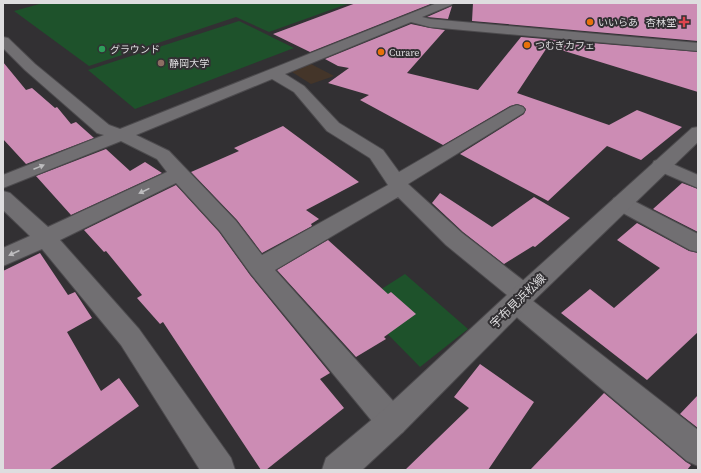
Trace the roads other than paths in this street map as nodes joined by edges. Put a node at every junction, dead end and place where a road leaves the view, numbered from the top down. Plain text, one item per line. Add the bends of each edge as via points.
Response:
1 (447, 3) edge
2 (410, 18) junction
3 (3, 41) edge
4 (698, 47) edge
5 (273, 73) junction
6 (517, 110) dead end
7 (698, 132) edge
8 (120, 134) junction
9 (661, 165) junction
10 (179, 174) junction
11 (3, 182) edge
12 (698, 182) edge
13 (398, 185) junction
14 (3, 198) edge
15 (621, 203) junction
16 (46, 238) junction
17 (698, 244) edge
18 (3, 258) edge
19 (259, 268) junction
20 (520, 298) junction
21 (392, 422) junction
22 (698, 450) edge
23 (219, 470) edge
24 (338, 470) edge

1 - 2 street
2 - 4 street via 430,23
2 - 5 street
3 - 8 street via 30,68 103,129
5 - 8 street
5 - 13 street via 299,89 332,127 377,154
6 - 13 street
7 - 9 street, 宇布見浜松線
8 - 10 street via 163,154
11 -> 8 street
9 - 12 street
9 - 15 street, 宇布見浜松線
10 -> 16 street
10 - 19 street via 228,226
13 - 19 street
13 - 20 street
14 - 16 street
15 - 17 street
15 - 20 street, 宇布見浜松線
16 -> 18 street
16 - 23 street via 130,337
19 - 21 street
20 - 21 street, 宇布見浜松線
20 - 22 street
21 - 24 street, 宇布見浜松線

